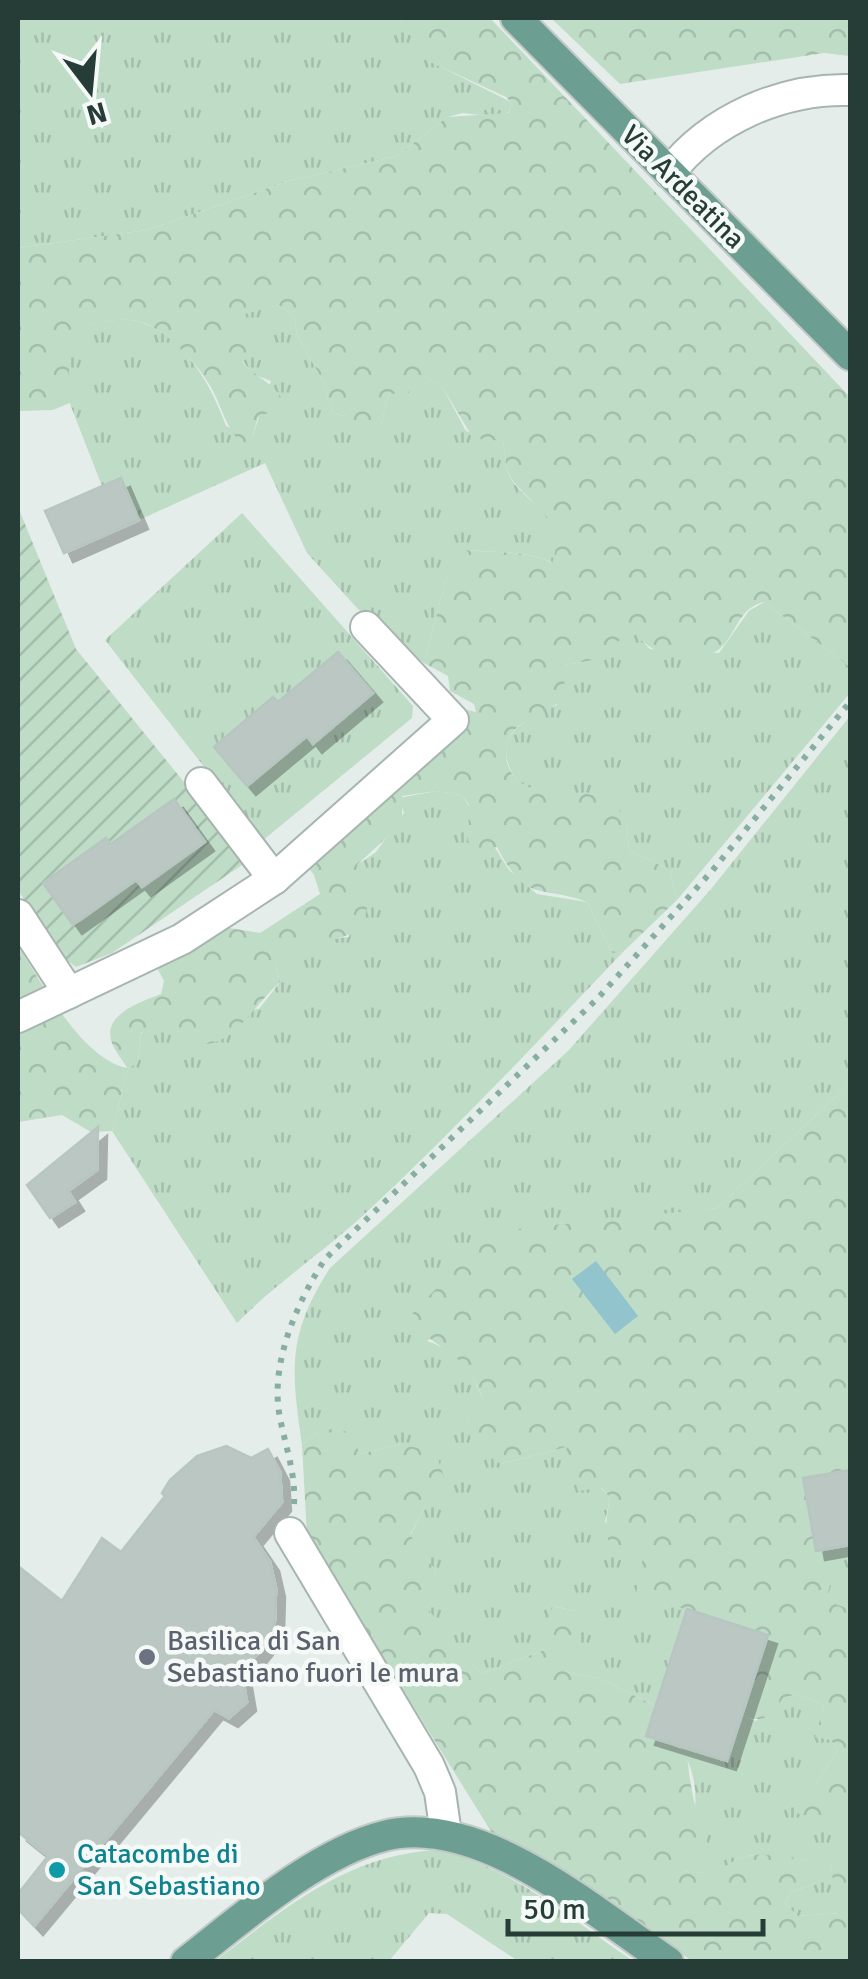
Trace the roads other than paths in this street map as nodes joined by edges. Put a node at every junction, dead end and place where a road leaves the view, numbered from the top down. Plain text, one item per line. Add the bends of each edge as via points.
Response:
1 (516, 18) edge
2 (850, 90) edge
3 (669, 173) junction
4 (850, 355) edge
5 (366, 627) dead end
6 (201, 783) dead end
7 (274, 879) junction
8 (18, 915) edge
9 (69, 993) junction
10 (18, 1017) edge
11 (290, 1533) road end
12 (446, 1834) junction
13 (186, 1962) edge
14 (668, 1962) edge

1 - 3 main road, Via Ardeatina
2 - 3 street via 800,95 738,116 697,142
3 - 4 main road, Via Ardeatina
5 - 7 street via 453,720
6 - 7 street
7 - 9 street via 182,939
8 - 9 street
9 - 10 street
11 - 12 street via 429,1766
12 - 13 main road via 404,1832 364,1842
12 - 14 main road via 514,1862

